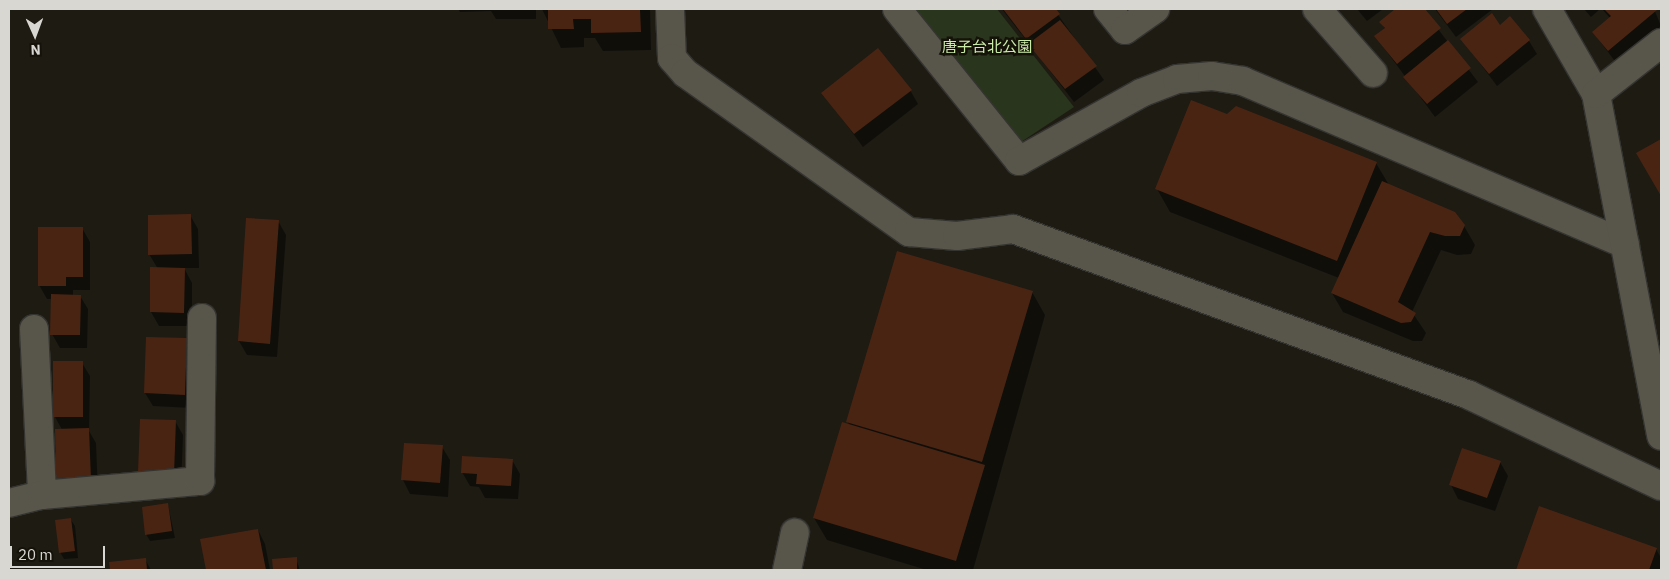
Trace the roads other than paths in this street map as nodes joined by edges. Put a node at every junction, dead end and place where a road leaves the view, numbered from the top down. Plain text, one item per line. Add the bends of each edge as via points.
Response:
1 (670, 9) edge
2 (897, 9) edge
3 (1108, 9) edge
4 (1155, 9) edge
5 (1317, 9) edge
6 (1547, 9) edge
7 (1661, 44) edge
8 (1373, 73) dead end
9 (1596, 94) junction
10 (1625, 244) junction
11 (202, 318) dead end
12 (34, 329) dead end
13 (1661, 436) edge
14 (1661, 486) edge
15 (42, 495) junction
16 (9, 504) edge
17 (795, 533) dead end
18 (787, 570) edge

1 - 14 street via 672,58 685,73 910,232 957,236 1013,229 1460,391
2 - 10 street via 1019,161 1141,93 1178,79 1212,76 1243,81
3 - 4 street via 1125,30
5 - 8 street
6 - 9 street
7 - 9 street
9 - 10 street
10 - 13 street
11 - 15 street via 200,481
12 - 15 street
15 - 16 street
17 - 18 street

